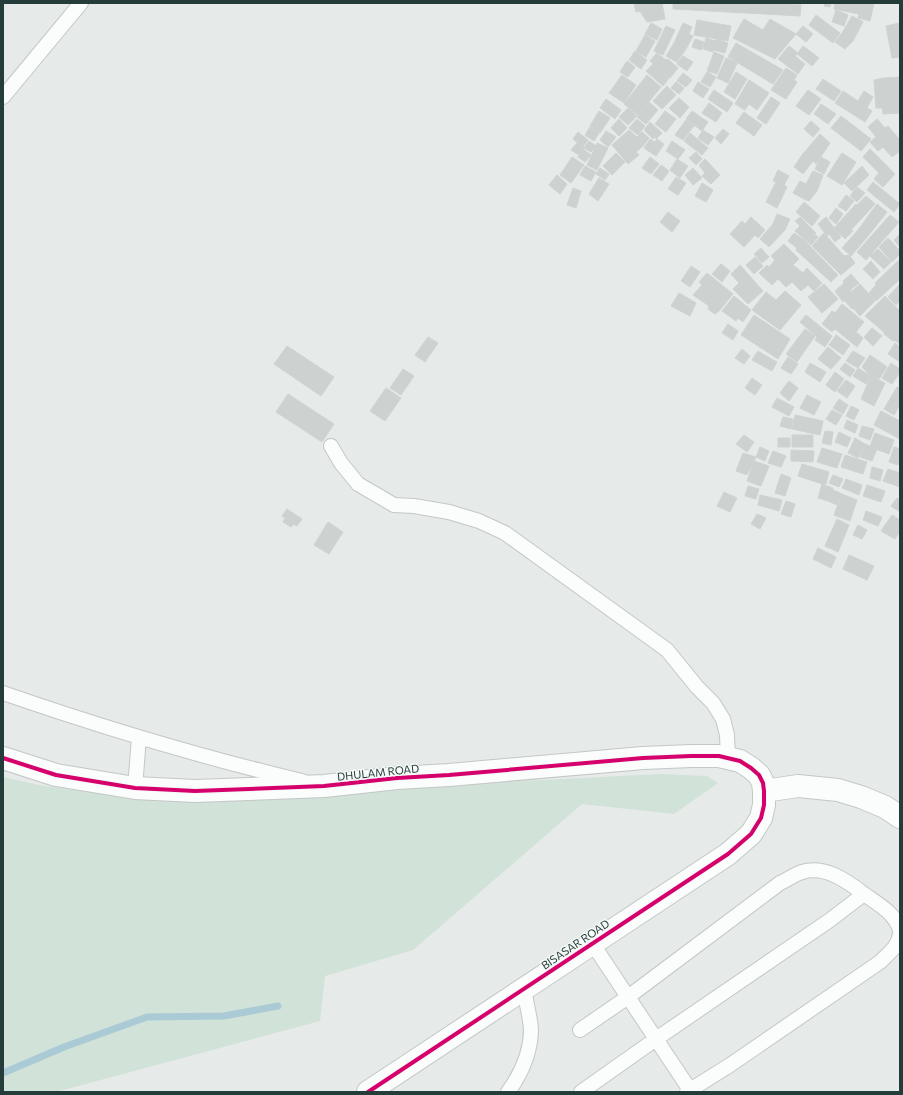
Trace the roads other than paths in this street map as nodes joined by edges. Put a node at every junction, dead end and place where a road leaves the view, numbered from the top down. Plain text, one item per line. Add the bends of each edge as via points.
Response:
1 (81, 3) edge
2 (3, 97) edge
3 (331, 446) dead end
4 (3, 693) edge
5 (139, 737) junction
6 (3, 758) edge
7 (728, 758) junction
8 (324, 786) junction
9 (135, 788) junction
10 (764, 791) junction
11 (900, 817) edge
12 (864, 894) junction
13 (900, 930) edge
14 (900, 934) edge
15 (592, 943) junction
16 (524, 989) junction
17 (628, 997) junction
18 (580, 1030) dead end
19 (656, 1039) junction
20 (689, 1091) edge
21 (368, 1092) edge
22 (508, 1092) edge
23 (581, 1092) edge

1 - 2 lane
3 - 7 lane via 358,484 394,505 449,512 479,521 505,533 667,650 723,719
4 - 5 lane
5 - 8 lane
5 - 9 lane
6 - 9 street, DHULAM ROAD via 56,775
7 - 8 street, DHULAM ROAD via 643,758
7 - 10 street, DHULAM ROAD via 740,761 759,775
8 - 9 street, DHULAM ROAD via 196,791
10 - 11 street via 798,786 838,790 885,807
10 - 15 street, BISASAR ROAD via 761,818 751,834 728,854
12 - 13 lane via 887,911
12 - 17 lane via 833,874 818,870 802,872 780,883
12 - 19 lane
14 - 20 lane via 895,948 880,962
15 - 16 street, BISASAR ROAD
15 - 17 lane
16 - 21 street, BISASAR ROAD
16 - 22 lane via 531,1039 523,1068
17 - 18 lane
17 - 19 lane
19 - 20 lane
19 - 23 lane

